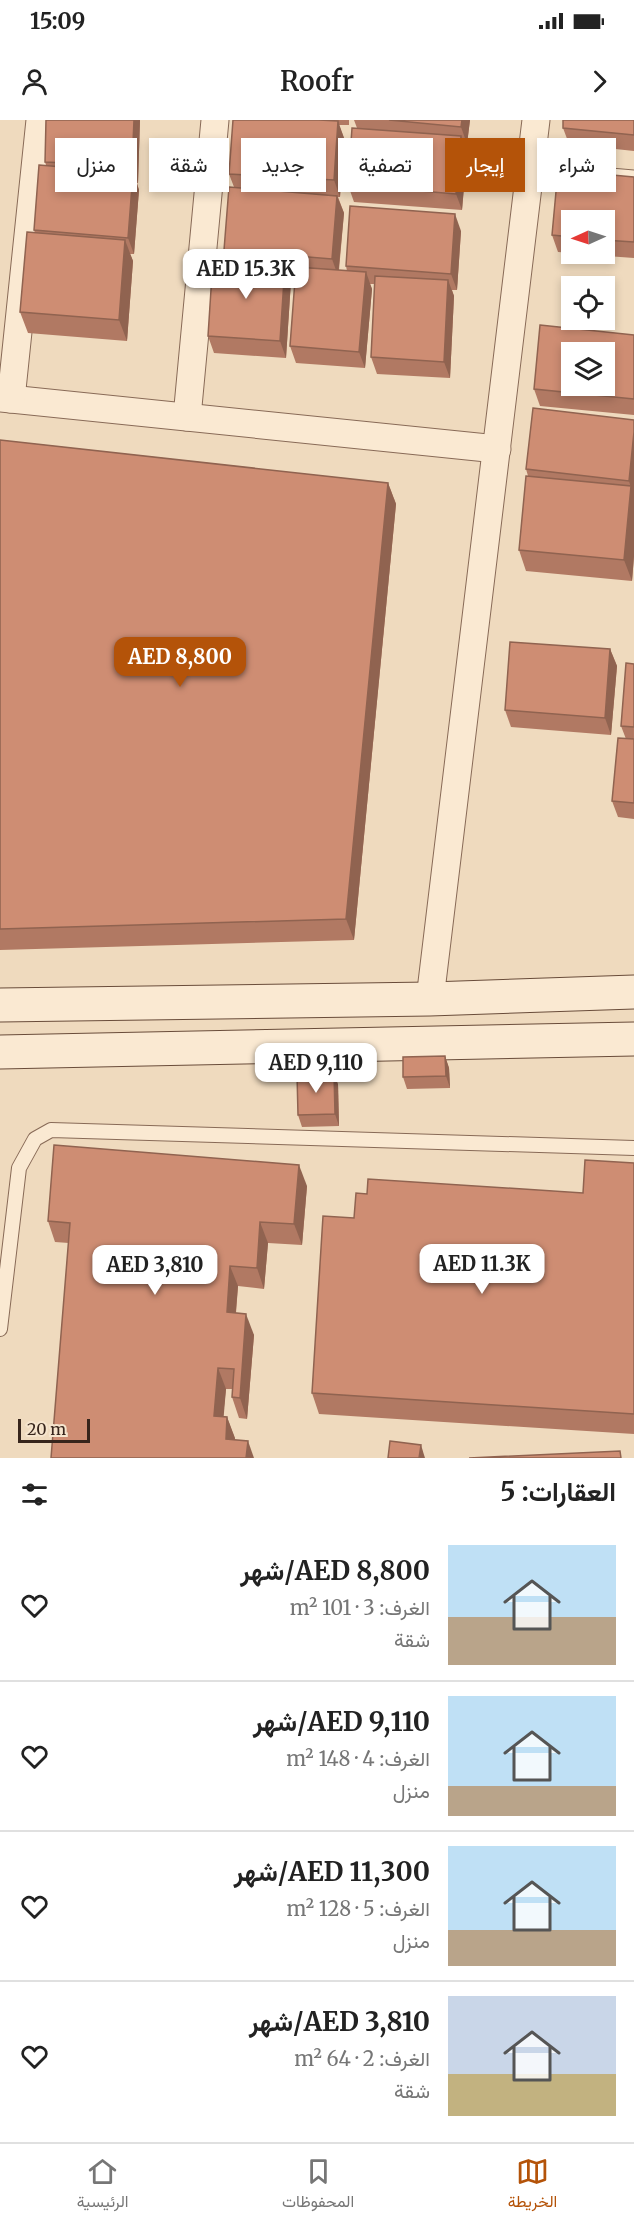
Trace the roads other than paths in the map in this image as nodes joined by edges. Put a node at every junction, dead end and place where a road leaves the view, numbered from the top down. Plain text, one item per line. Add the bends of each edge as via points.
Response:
1 (40, 120) edge
2 (215, 120) edge
3 (537, 120) edge
4 (530, 175) junction
5 (634, 184) edge
6 (6, 398) edge
7 (187, 417) junction
8 (496, 448) junction
9 (634, 992) edge
10 (430, 999) junction
11 (0, 1005) edge
12 (634, 1039) edge
13 (0, 1052) edge
14 (634, 1148) edge
15 (0, 1329) edge

1 - 6 street
2 - 7 street
3 - 4 street
4 - 5 street
4 - 8 street
6 - 7 street
7 - 8 street
8 - 10 street
9 - 10 street
10 - 11 street
12 - 13 street
14 - 15 lane via 51,1130 35,1139 19,1168

